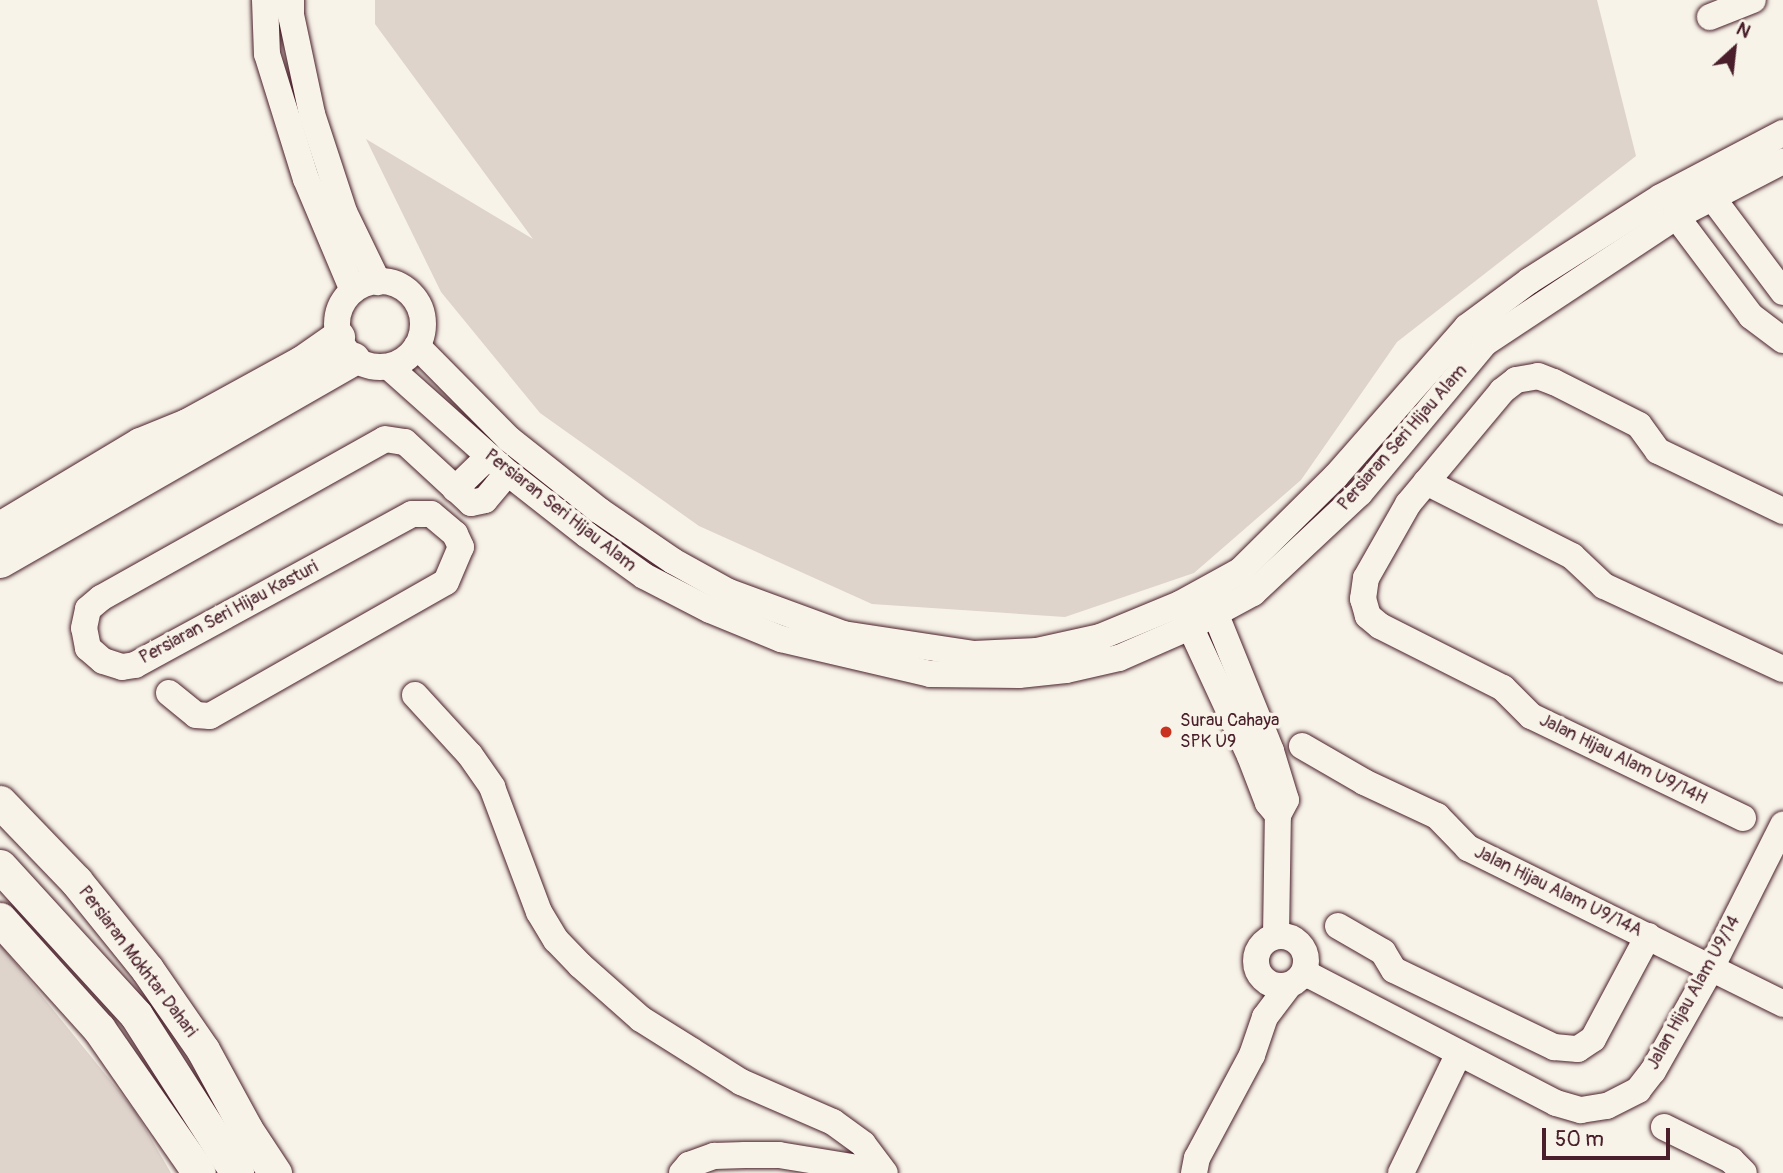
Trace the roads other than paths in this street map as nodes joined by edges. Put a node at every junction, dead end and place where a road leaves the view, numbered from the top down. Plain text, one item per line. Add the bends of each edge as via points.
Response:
1 (265, 0) edge
2 (291, 0) edge
3 (1753, 0) edge
4 (1710, 17) dead end
5 (1783, 133) edge
6 (1783, 161) edge
7 (1704, 187) junction
8 (1669, 207) junction
9 (378, 282) junction
10 (352, 291) junction
11 (1783, 292) edge
12 (1783, 340) edge
13 (417, 346) junction
14 (346, 348) junction
15 (389, 367) junction
16 (187, 425) junction
17 (498, 465) junction
18 (1426, 482) junction
19 (1783, 511) edge
20 (0, 528) edge
21 (0, 543) edge
22 (0, 561) edge
23 (1211, 602) junction
24 (1185, 615) junction
25 (1783, 669) edge
26 (169, 693) dead end
27 (415, 695) dead end
28 (1302, 746) dead end
29 (0, 802) edge
30 (1278, 815) junction
31 (1743, 818) dead end
32 (1783, 825) edge
33 (0, 866) edge
34 (0, 919) edge
35 (1338, 926) dead end
36 (1276, 936) junction
37 (1648, 936) junction
38 (1712, 967) junction
39 (1258, 973) junction
40 (1296, 980) junction
41 (1783, 1004) edge
42 (1265, 1017) junction
43 (1458, 1055) junction
44 (1664, 1127) dead end
45 (884, 1172) edge
46 (199, 1173) edge
47 (237, 1173) edge
48 (275, 1173) edge
49 (682, 1173) edge
50 (1194, 1173) edge
51 (1401, 1173) edge
52 (1744, 1173) edge

1 - 10 street via 267,54 306,179
2 - 9 street via 312,114 344,212
3 - 4 street
5 - 7 street, Persiaran Seri Hijau Alam
6 - 7 street, Persiaran Seri Hijau Alam
7 - 8 street, Persiaran Seri Hijau Alam
7 - 11 street
8 - 12 street via 1751,316
8 - 23 street, Persiaran Seri Hijau Alam via 1529,281 1467,327 1336,476
9 - 10 street
9 - 13 street via 400,287 416,302 423,324
10 - 14 street via 337,317
13 - 15 street
13 - 24 street, Persiaran Seri Hijau Alam via 509,439 600,512 729,592 788,616 843,634 974,654 1037,651
14 - 15 street via 370,366
14 - 16 main road via 302,362
14 - 22 main road
15 - 17 street, Persiaran Seri Hijau Alam
16 - 20 main road via 140,444
16 - 21 main road via 147,457
17 - 24 street, Persiaran Seri Hijau Alam via 644,576 710,610 781,639 930,674 1019,675 1119,658
17 - 26 street, Persiaran Seri Hijau Kasturi via 481,503 471,503 405,442 385,439 101,598 88,609 83,628 88,648 103,661 122,667 135,665 412,514 431,514 455,534 461,547 446,582 210,716 196,715
18 - 19 street, Jalan Hijau Alam U9/14H via 1502,391 1516,380 1538,376 1639,425 1658,451
18 - 25 street via 1572,556 1604,586
18 - 31 street, Jalan Hijau Alam U9/14H via 1408,504 1367,578 1363,598 1368,616 1503,688 1531,716
23 - 24 street, Persiaran Seri Hijau Alam
23 - 30 street via 1286,800
24 - 30 street via 1268,803
27 - 45 street via 470,755 492,787 539,912 555,940 641,1019 741,1082 833,1122 863,1144
28 - 37 street, Jalan Hijau Alam U9/14A via 1437,816 1468,848
29 - 48 main road, Persiaran Mokhtar Dahari via 76,881 147,969 203,1050
30 - 36 street
32 - 38 street, Jalan Hijau Alam U9/14
33 - 47 main road, Persiaran Mokhtar Dahari via 136,1015
34 - 46 main road via 99,1029
35 - 37 street via 1383,952 1394,970 1554,1047 1578,1049 1593,1039
36 - 39 street via 1259,947
36 - 40 street via 1290,937 1303,949 1306,966
37 - 38 street, Jalan Hijau Alam U9/14A
38 - 41 street, Jalan Hijau Alam U9/14A
38 - 43 street, Jalan Hijau Alam U9/14 via 1653,1071 1638,1090 1607,1106 1581,1110 1556,1103
39 - 40 street via 1271,984
39 - 42 street via 1266,992
40 - 42 street
40 - 43 street, Jalan Hijau Alam U9/14 via 1311,976
42 - 50 street via 1252,1055 1196,1158
43 - 51 street
44 - 52 street via 1731,1160
45 - 49 street via 779,1155 745,1155 714,1156 689,1165

